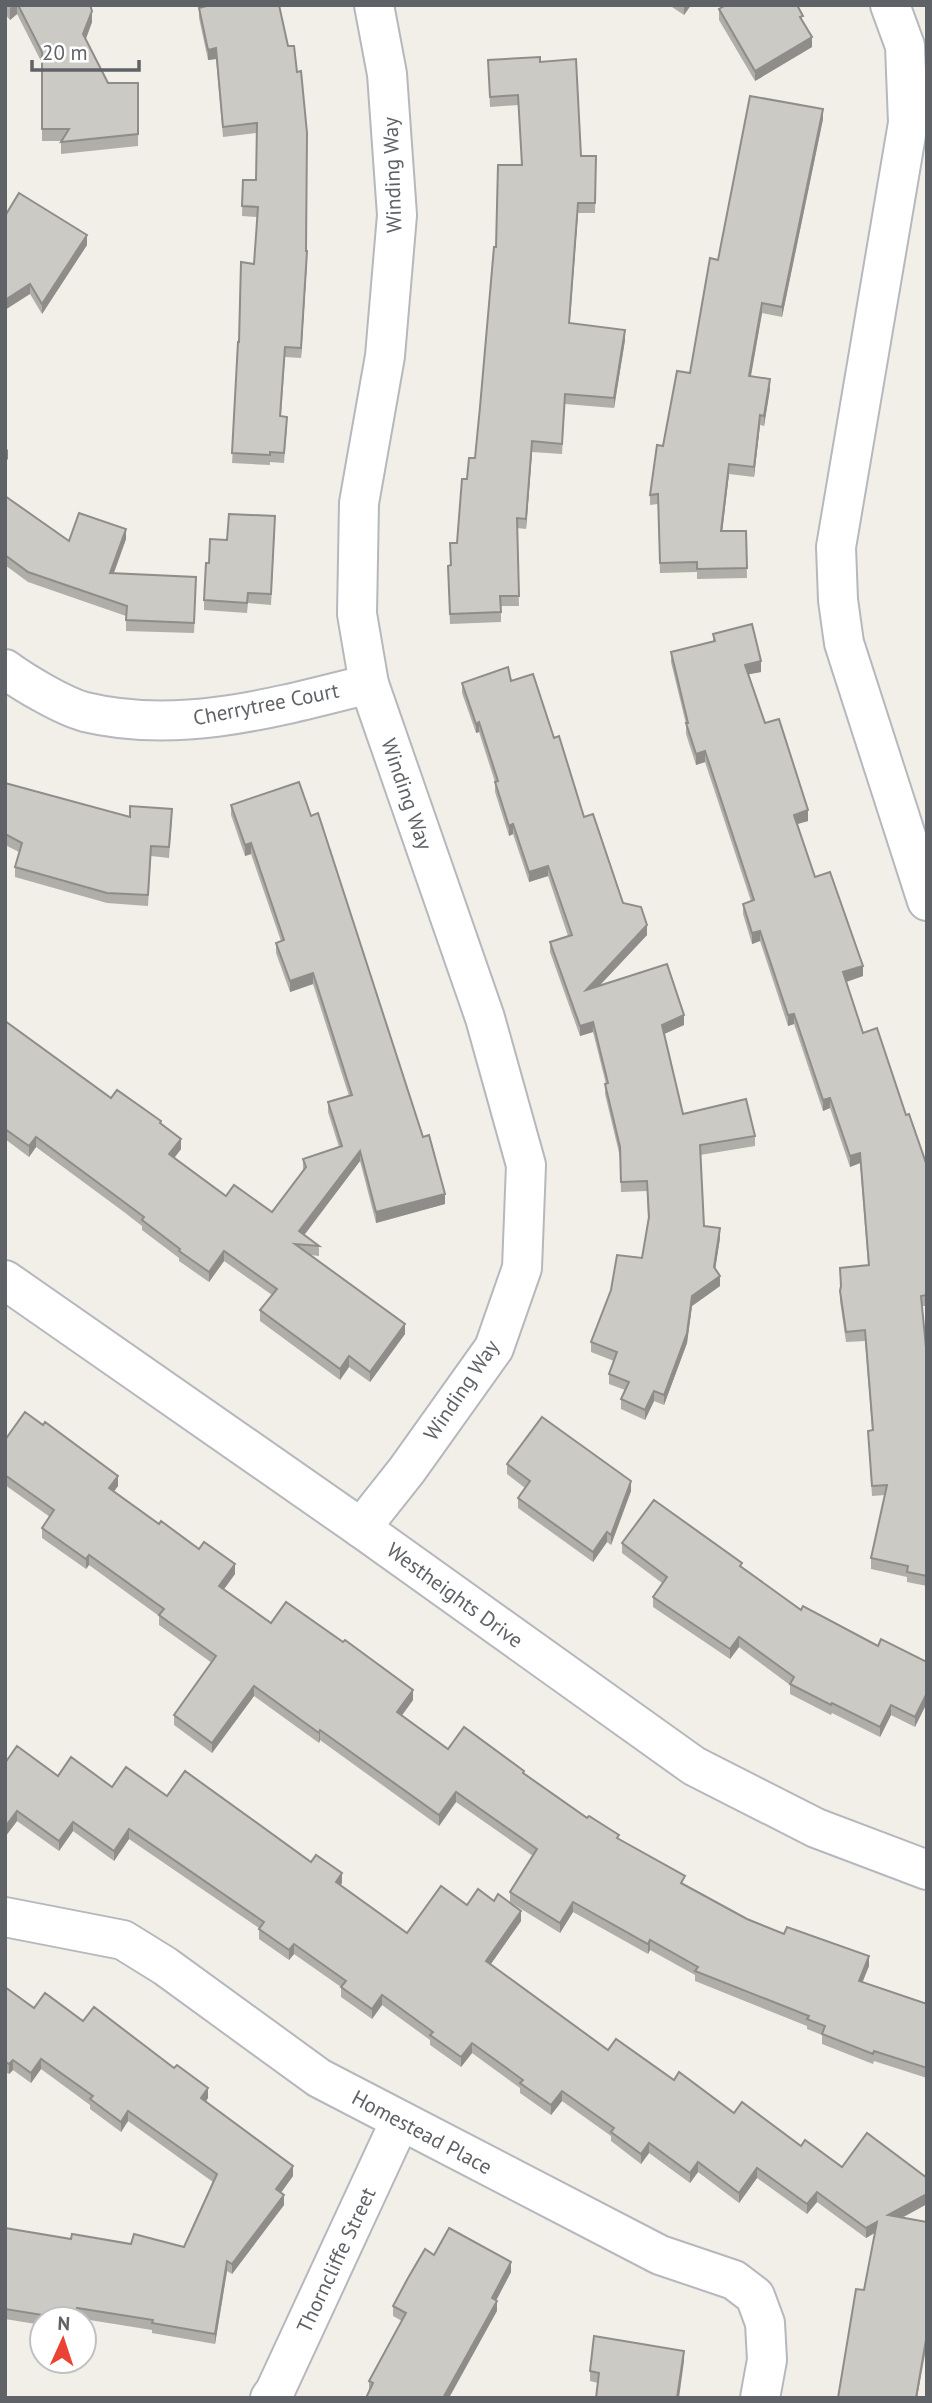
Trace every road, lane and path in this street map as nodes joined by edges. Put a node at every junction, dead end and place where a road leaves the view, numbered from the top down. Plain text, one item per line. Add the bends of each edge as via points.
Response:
1 (374, 5) edge
2 (890, 5) edge
3 (5, 670) edge
4 (369, 684) junction
5 (927, 901) edge
6 (8, 1288) edge
7 (361, 1528) junction
8 (927, 1870) edge
9 (5, 1917) edge
10 (400, 2122) junction
11 (270, 2398) edge
12 (760, 2398) edge

1 - 4 street, Winding Way via 387,74 397,215 385,356 359,503 357,614
2 - 5 street via 905,46 908,123 836,547 838,600 844,643
3 - 4 street, Cherrytree Court via 83,711 148,722 217,718
4 - 7 street, Winding Way via 485,1018 526,1165 522,1268 494,1348
6 - 7 street, Westheights Drive
7 - 8 street, Westheights Drive via 694,1766 816,1828
9 - 10 street, Homestead Place via 123,1940 319,2078
10 - 11 street, Thorncliffe Street
10 - 12 street, Homestead Place via 660,2255 734,2280 755,2296 765,2323 767,2360

